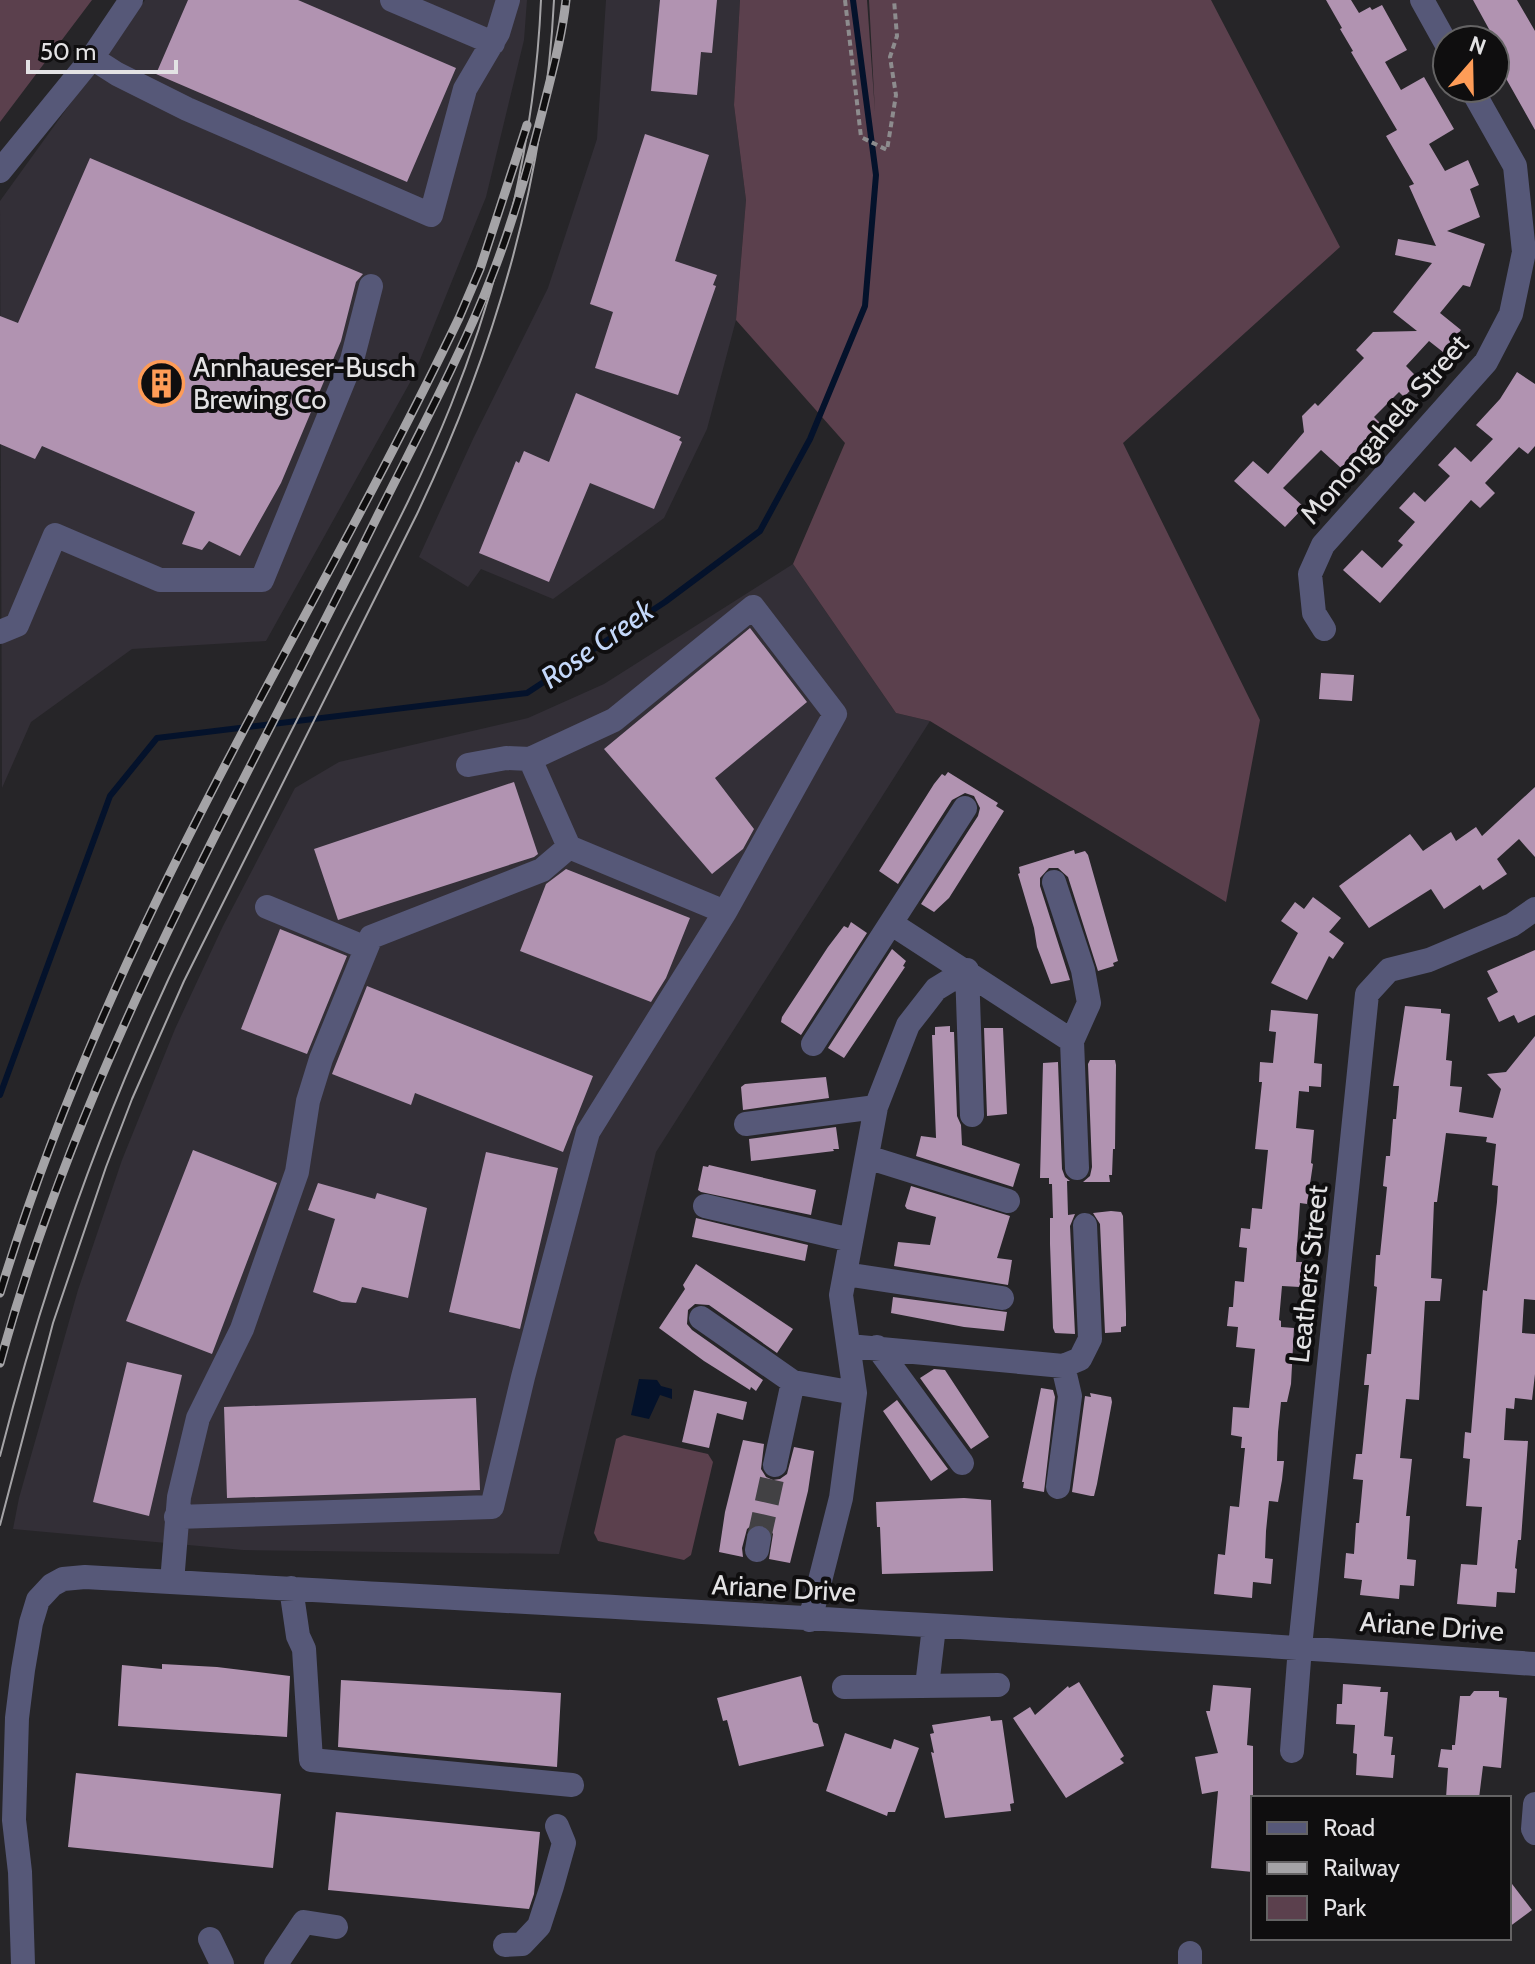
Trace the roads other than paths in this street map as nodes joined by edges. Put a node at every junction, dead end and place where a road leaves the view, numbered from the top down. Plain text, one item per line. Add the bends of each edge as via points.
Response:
1 (131, 0) edge
2 (392, 0) edge
3 (508, 0) edge
4 (1422, 0) edge
5 (1435, 24) edge
6 (493, 43) junction
7 (92, 58) junction
8 (1480, 104) edge
9 (0, 171) edge
10 (371, 286) dead end
11 (1324, 629) dead end
12 (0, 632) edge
13 (530, 759) junction
14 (468, 765) dead end
15 (965, 808) dead end
16 (569, 847) junction
17 (1054, 882) dead end
18 (267, 907) dead end
19 (1535, 909) edge
20 (725, 912) junction
21 (892, 924) junction
22 (366, 948) junction
23 (967, 970) junction
24 (1072, 1041) junction
25 (813, 1044) dead end
26 (876, 1107) junction
27 (972, 1115) dead end
28 (746, 1124) dead end
29 (867, 1157) junction
30 (1077, 1168) dead end
31 (1008, 1201) dead end
32 (705, 1206) dead end
33 (1085, 1225) dead end
34 (851, 1240) junction
35 (845, 1274) junction
36 (1002, 1298) dead end
37 (701, 1318) dead end
38 (849, 1346) junction
39 (877, 1347) junction
40 (1063, 1366) junction
41 (793, 1382) junction
42 (855, 1393) junction
43 (962, 1463) dead end
44 (775, 1465) tunnel mouth
45 (1058, 1487) dead end
46 (176, 1517) junction
47 (172, 1582) junction
48 (291, 1588) junction
49 (810, 1620) junction
50 (934, 1627) junction
51 (1300, 1647) junction
52 (1535, 1664) edge
53 (998, 1685) dead end
54 (927, 1686) junction
55 (844, 1687) dead end
56 (1292, 1751) dead end
57 (572, 1785) dead end
58 (1535, 1804) edge
59 (557, 1826) dead end
60 (1535, 1833) edge
61 (336, 1927) dead end
62 (210, 1939) dead end
63 (505, 1945) dead end
64 (23, 1964) edge
65 (222, 1964) edge
66 (276, 1964) edge

1 - 7 street
2 - 6 street
3 - 6 street
4 - 5 street
6 - 7 street via 465,89 431,215 187,109
7 - 9 street
8 - 11 street, Monongahela Street via 1515,166 1524,252 1511,314 1486,362 1323,545 1310,574 1314,613
10 - 12 street via 352,360 262,580 160,580 55,535 17,625
13 - 14 street
13 - 16 street
13 - 20 street via 614,720 753,607 835,714
15 - 21 street
16 - 20 street
16 - 22 street via 542,870 371,937
17 - 24 street via 1089,1003
18 - 22 street
19 - 51 street, Leathers Street via 1512,925 1443,955 1389,970 1367,994
20 - 46 street via 588,1132 492,1507
21 - 23 street
21 - 25 street
22 - 46 street via 321,1059 297,1172 242,1329 198,1418
23 - 24 street
23 - 26 street via 936,989 908,1025
23 - 27 street
24 - 30 street
26 - 28 street
26 - 29 street
29 - 31 street
29 - 34 street
32 - 34 street
33 - 40 street via 1090,1339 1080,1359
34 - 35 street
35 - 36 street
35 - 38 street via 841,1295
37 - 41 street
38 - 39 street
38 - 42 street
39 - 40 street
39 - 43 street
40 - 45 street via 1070,1396
41 - 42 street
41 - 44 street
42 - 49 street via 841,1498
46 - 47 street
47 - 48 street, Ariane Drive
47 - 64 street, Ariane Drive via 63,1579 38,1600 17,1718 14,1820
48 - 49 street, Ariane Drive
48 - 57 street via 304,1649 311,1760
49 - 50 street, Ariane Drive
50 - 51 street, Ariane Drive
50 - 54 street
51 - 52 street, Ariane Drive
51 - 56 street, Leathers Street
53 - 54 street
54 - 55 street
58 - 60 street
59 - 63 street via 564,1843 539,1926 522,1944
61 - 66 street via 304,1922
62 - 65 street

